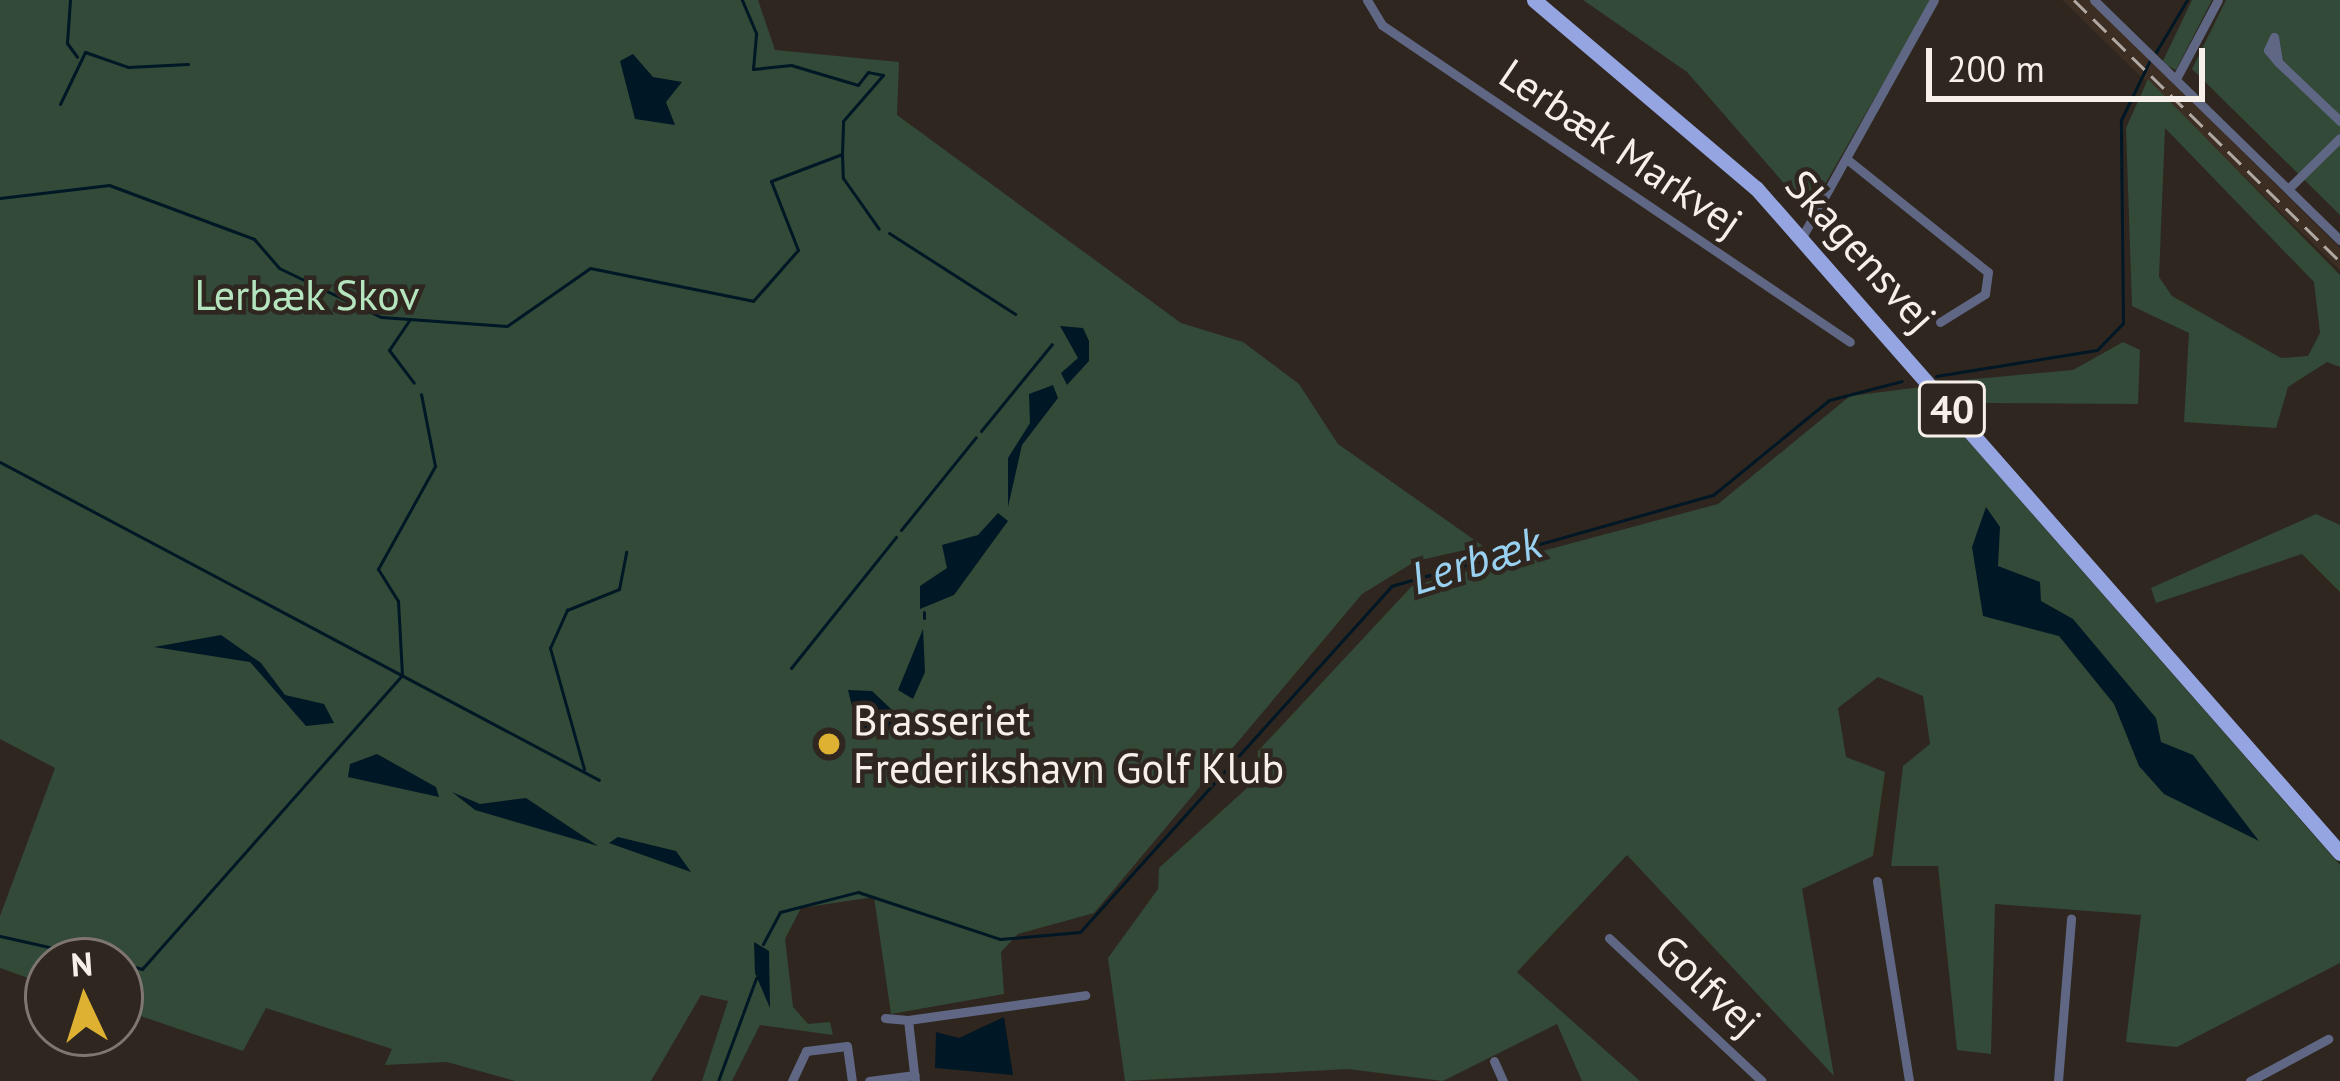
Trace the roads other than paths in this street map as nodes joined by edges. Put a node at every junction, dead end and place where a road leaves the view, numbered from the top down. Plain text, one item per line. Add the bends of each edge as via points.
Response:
1 (1367, 0) edge
2 (1534, 0) edge
3 (1934, 0) edge
4 (2094, 0) edge
5 (2218, 0) edge
6 (2278, 62) dead end
7 (2176, 77) junction
8 (2340, 121) edge
9 (2340, 138) edge
10 (1848, 160) junction
11 (2288, 188) junction
12 (1802, 237) junction
13 (2340, 240) edge
14 (1940, 322) dead end
15 (1850, 342) dead end
16 (2340, 853) edge
17 (1877, 881) dead end
18 (2071, 919) dead end
19 (1609, 938) dead end
20 (1085, 995) dead end
21 (885, 1018) dead end
22 (908, 1020) junction
23 (2328, 1039) dead end
24 (1494, 1061) dead end
25 (915, 1078) edge
26 (792, 1081) edge
27 (852, 1081) edge
28 (869, 1081) edge
29 (1503, 1081) edge
30 (1762, 1081) edge
31 (1909, 1081) edge
32 (2059, 1081) edge
33 (2250, 1081) edge

1 - 15 street, Lerbæk Markvej via 1382,25
2 - 12 main road, Skagensvej / 40 via 1686,119
3 - 10 street
4 - 7 street
5 - 7 street
6 - 8 street
7 - 11 street
9 - 11 street
10 - 12 street
10 - 14 street via 1988,272 1985,294
11 - 13 street
12 - 16 main road, Skagensvej / 40
17 - 31 street
18 - 32 street
19 - 30 street, Golfvej
20 - 22 street
21 - 22 street
22 - 25 street
23 - 33 street
24 - 29 street
25 - 28 street
26 - 27 street via 806,1051 847,1046

